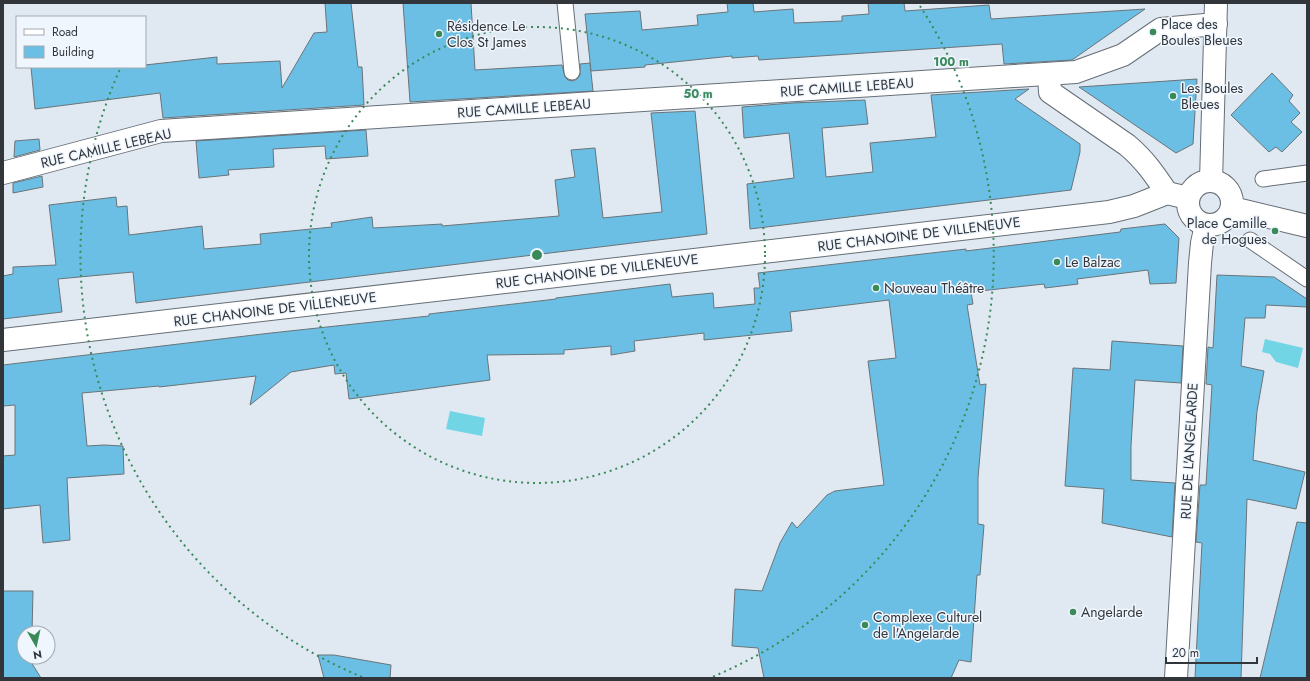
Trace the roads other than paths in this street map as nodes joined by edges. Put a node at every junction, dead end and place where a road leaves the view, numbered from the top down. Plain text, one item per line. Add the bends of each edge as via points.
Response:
1 (565, 3) edge
2 (1216, 14) edge
3 (572, 72) dead end
4 (1049, 74) junction
5 (3, 173) edge
6 (1307, 173) edge
7 (1263, 178) dead end
8 (1211, 181) junction
9 (1166, 193) junction
10 (1188, 198) junction
11 (1232, 208) junction
12 (1206, 225) junction
13 (1307, 226) edge
14 (1250, 240) dead end
15 (1307, 279) edge
16 (3, 340) edge
17 (1176, 678) edge

1 - 3 lane
2 - 4 street, RUE CAMILLE LEBEAU via 1161,29 1123,55 1076,72
2 - 8 street
4 - 5 street, RUE CAMILLE LEBEAU via 575,98 161,132
4 - 9 street via 1050,92 1139,155
6 - 7 lane
8 - 10 street via 1197,185
8 - 11 street via 1227,189 1231,195
9 - 10 street
9 - 16 street, RUE CHANOINE DE VILLENEUVE via 1134,206 1109,212
10 - 12 street via 1188,205 1194,218
11 - 12 street via 1220,222
11 - 13 street
12 - 17 street, RUE DE L'ANGELARDE via 1200,263
14 - 15 lane

